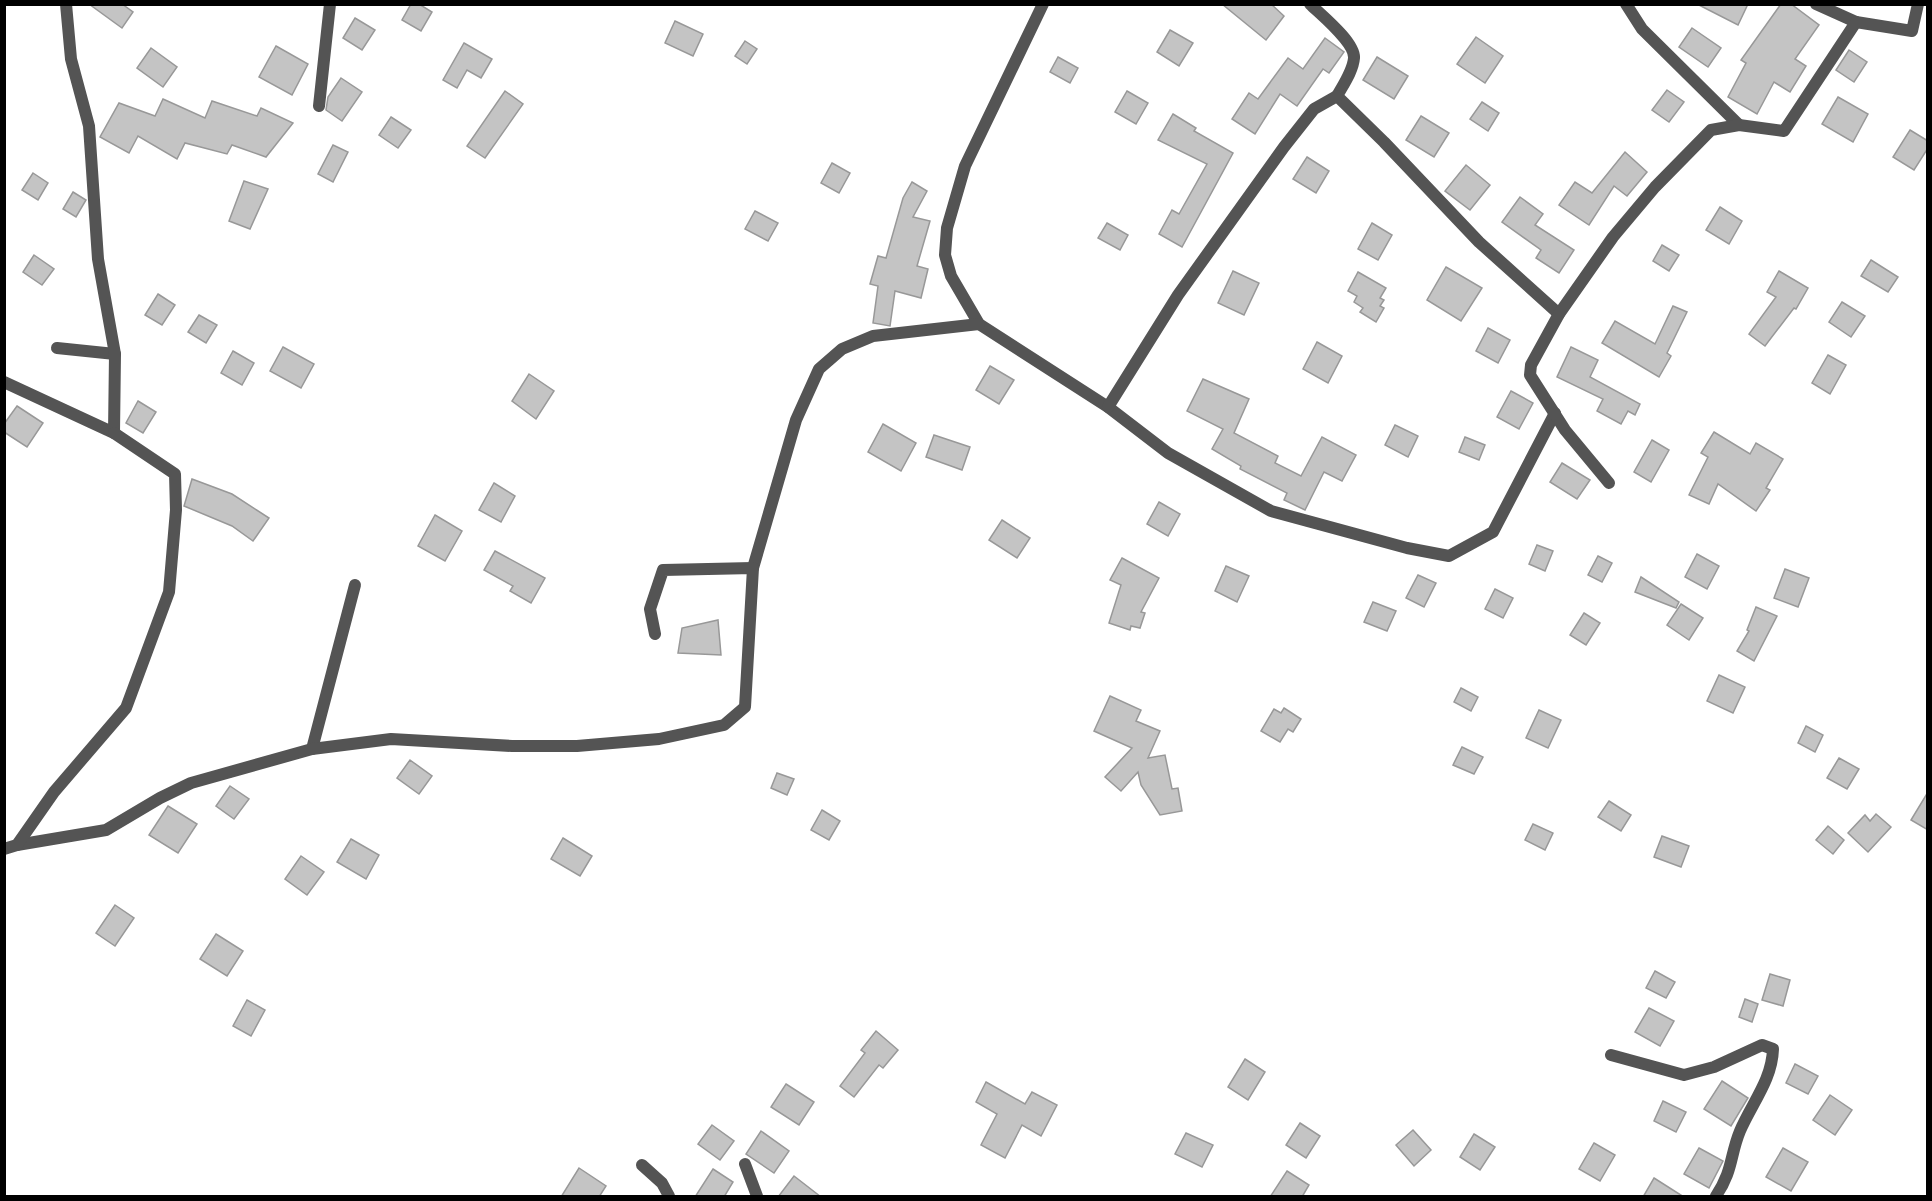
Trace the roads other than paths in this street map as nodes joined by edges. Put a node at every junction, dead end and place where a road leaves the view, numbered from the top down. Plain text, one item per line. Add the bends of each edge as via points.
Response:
1 (66, 4) edge
2 (330, 4) edge
3 (1043, 4) edge
4 (1310, 4) edge
5 (1626, 4) edge
6 (1816, 4) edge
7 (1918, 4) edge
8 (1856, 22) junction
9 (1337, 96) junction
10 (319, 106) dead end
11 (1739, 125) junction
12 (1558, 314) junction
13 (979, 324) junction
14 (57, 348) dead end
15 (115, 354) junction
16 (4, 382) edge
17 (1108, 406) junction
18 (1555, 413) junction
19 (114, 433) junction
20 (1609, 483) dead end
21 (753, 568) junction
22 (355, 585) dead end
23 (655, 634) dead end
24 (312, 749) junction
25 (17, 845) junction
26 (4, 849) edge
27 (1611, 1055) dead end
28 (745, 1164) dead end
29 (642, 1166) dead end
30 (669, 1197) edge
31 (757, 1197) edge
32 (1716, 1197) edge

1 - 15 street via 71,59 89,126 98,259
2 - 10 street
3 - 13 street via 965,166 946,228 945,255 951,276
4 - 9 street via 1354,55 1353,66
5 - 11 street via 1642,29
6 - 8 street
7 - 8 street via 1912,31
8 - 11 street via 1784,131
9 - 12 street via 1479,242
9 - 17 street via 1314,109 1284,147 1179,295
11 - 12 street via 1711,130 1656,187 1613,237
12 - 18 street via 1531,365 1530,375
13 - 17 street
13 - 21 street via 873,336 842,350 819,369 796,420
14 - 15 street
15 - 19 street
16 - 19 street
17 - 18 street via 1168,453 1271,511 1449,556 1493,532
18 - 20 street
19 - 25 street via 175,474 169,592 126,708 54,792
21 - 23 street via 663,570 650,609
21 - 24 street via 745,706 724,725 659,739 577,746 391,739
22 - 24 street
24 - 25 street via 191,783 106,830
25 - 26 street
27 - 32 street via 1684,1075 1714,1067 1762,1045 1773,1050 1773,1065 1740,1132 1733,1164
28 - 31 street
29 - 30 street via 662,1183

